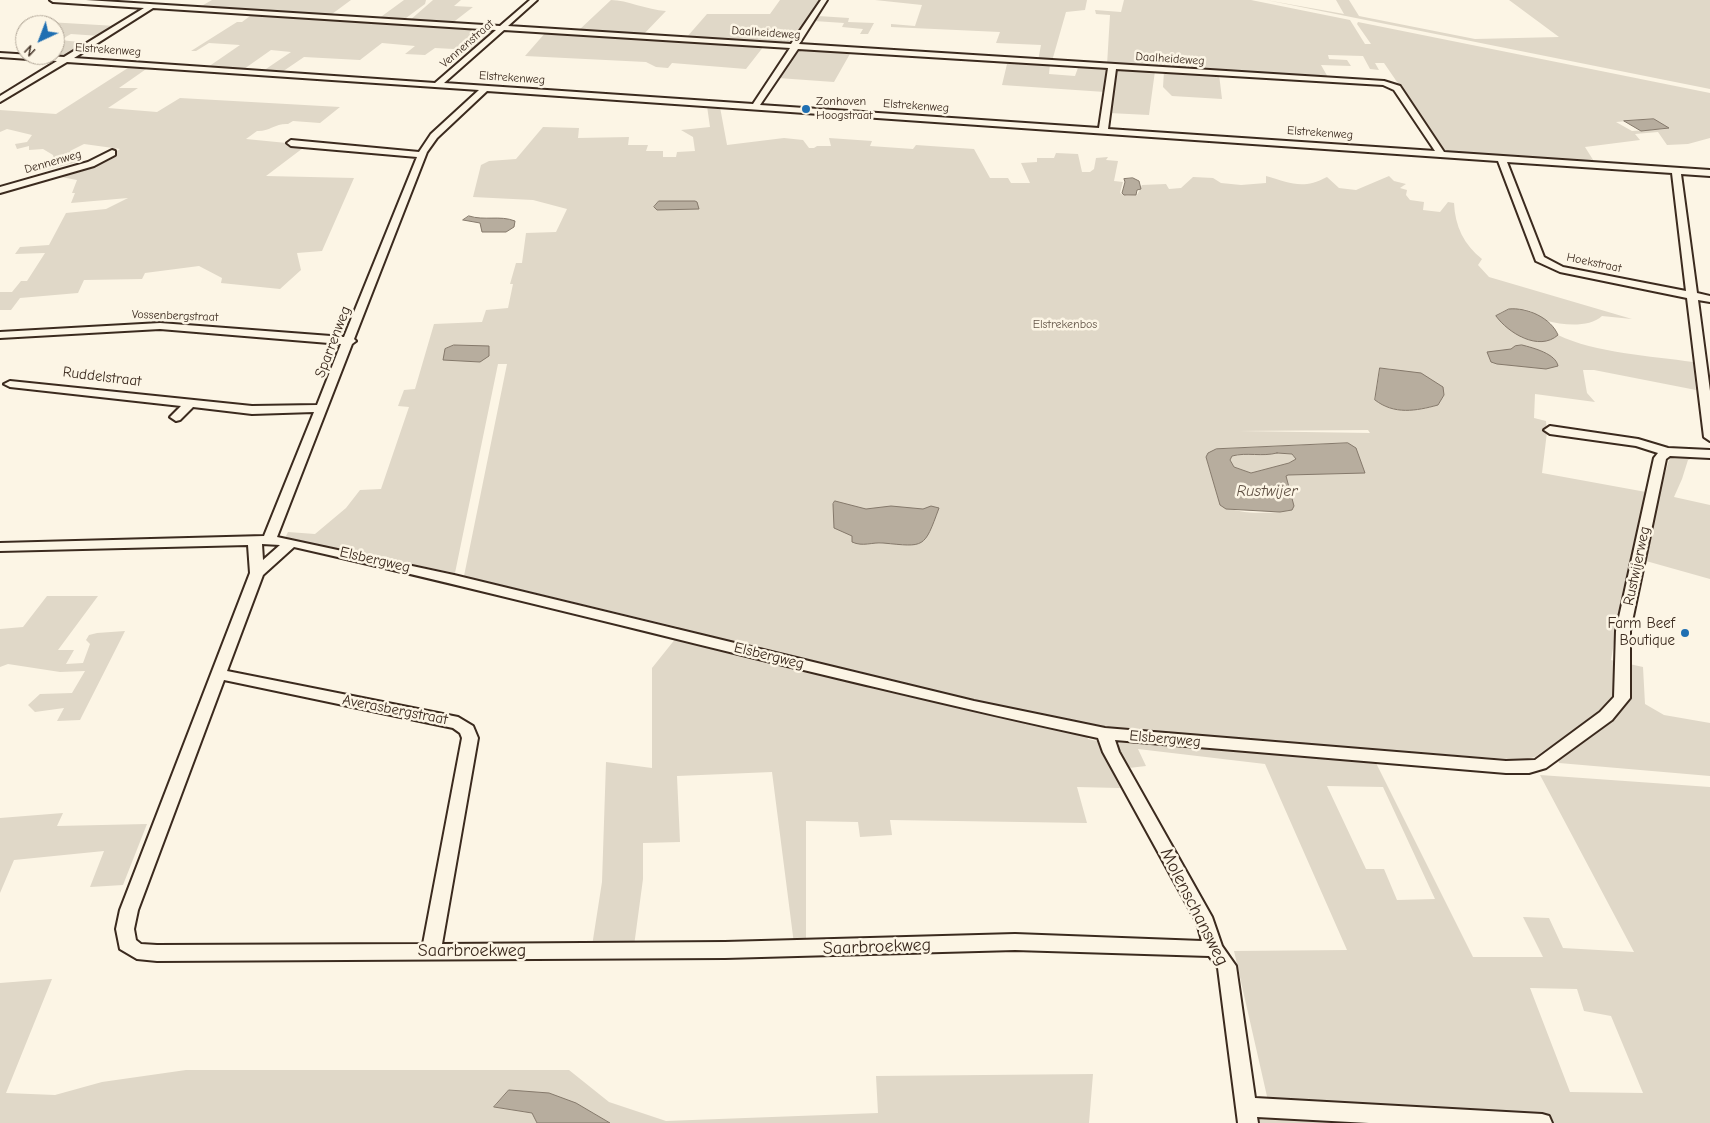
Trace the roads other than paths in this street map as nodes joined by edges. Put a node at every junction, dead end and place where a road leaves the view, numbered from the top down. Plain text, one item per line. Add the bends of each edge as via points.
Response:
1 (53, 0) edge
2 (162, 0) edge
3 (534, 0) edge
4 (824, 0) edge
5 (87, 1) edge
6 (152, 6) junction
7 (502, 28) junction
8 (794, 46) junction
9 (0, 55) edge
10 (67, 60) junction
11 (1112, 66) junction
12 (437, 85) junction
13 (486, 88) junction
14 (0, 100) edge
15 (755, 107) junction
16 (1103, 131) junction
17 (291, 143) dead end
18 (112, 154) dead end
19 (1441, 154) junction
20 (422, 155) junction
21 (1502, 159) junction
22 (1676, 171) junction
23 (1710, 173) edge
24 (0, 190) edge
25 (1691, 296) junction
26 (1710, 299) edge
27 (0, 336) edge
28 (350, 341) junction
29 (10, 384) dead end
30 (190, 404) junction
31 (323, 408) junction
32 (176, 417) dead end
33 (1550, 430) dead end
34 (1710, 437) edge
35 (1667, 452) junction
36 (1710, 454) edge
37 (262, 540) junction
38 (291, 542) junction
39 (0, 547) edge
40 (257, 573) junction
41 (218, 674) junction
42 (1105, 734) junction
43 (1540, 764) joint
44 (1214, 949) junction
45 (431, 951) junction
46 (1247, 1115) edge
47 (1542, 1123) edge

1 - 5 street, Daalheideweg
2 - 6 street
3 - 7 street, Vennenstraat
4 - 8 street
5 - 6 street, Daalheideweg
6 - 7 street, Daalheideweg
6 - 10 street
7 - 8 street, Daalheideweg
7 - 12 street, Vennenstraat
8 - 11 street, Daalheideweg
8 - 15 street
9 - 10 street, Elstrekenweg
10 - 12 street, Elstrekenweg
10 - 14 street
11 - 16 street
11 - 19 street, Daalheideweg via 1390,84 1397,88
12 - 13 street, Elstrekenweg
13 - 15 street, Elstrekenweg
13 - 20 street, Sparrenweg via 434,136
15 - 16 street, Elstrekenweg
16 - 19 street, Elstrekenweg
17 - 20 street
18 - 24 street, Dennenweg via 91,164
19 - 21 street, Elstrekenweg
20 - 28 street, Sparrenweg
21 - 22 street, Elstrekenweg
21 - 25 street, Hoekstraat via 1540,259 1560,269
22 - 23 street, Elstrekenweg
22 - 25 street
25 - 26 street
25 - 34 street
27 - 28 street, Vossenbergstraat via 160,326
28 - 31 street, Sparrenweg
29 - 30 street, Ruddelstraat
30 - 31 street, Ruddelstraat via 252,410
30 - 32 street
31 - 37 street, Sparrenweg
33 - 35 street via 1638,443
35 - 36 street
35 - 43 street, Rustwijerweg via 1660,458 1623,631 1622,698 1606,716
37 - 38 street, Elsbergweg
37 - 39 street, Elsbergweg
37 - 40 street, Saarbroekweg
38 - 40 street, Saarbroekweg
38 - 42 street, Elsbergweg via 974,706
40 - 41 street, Saarbroekweg
41 - 45 street, Averasbergstraat via 458,723 467,730 470,738
41 - 45 street, Saarbroekweg via 129,910 125,929 127,944 137,951 157,954
42 - 43 street, Elsbergweg via 1506,767
42 - 44 street, Molenschansweg via 1111,752 1206,922
44 - 45 street, Saarbroekweg via 1015,942 725,950
44 - 46 street, Molenschansweg via 1226,966
46 - 47 street

